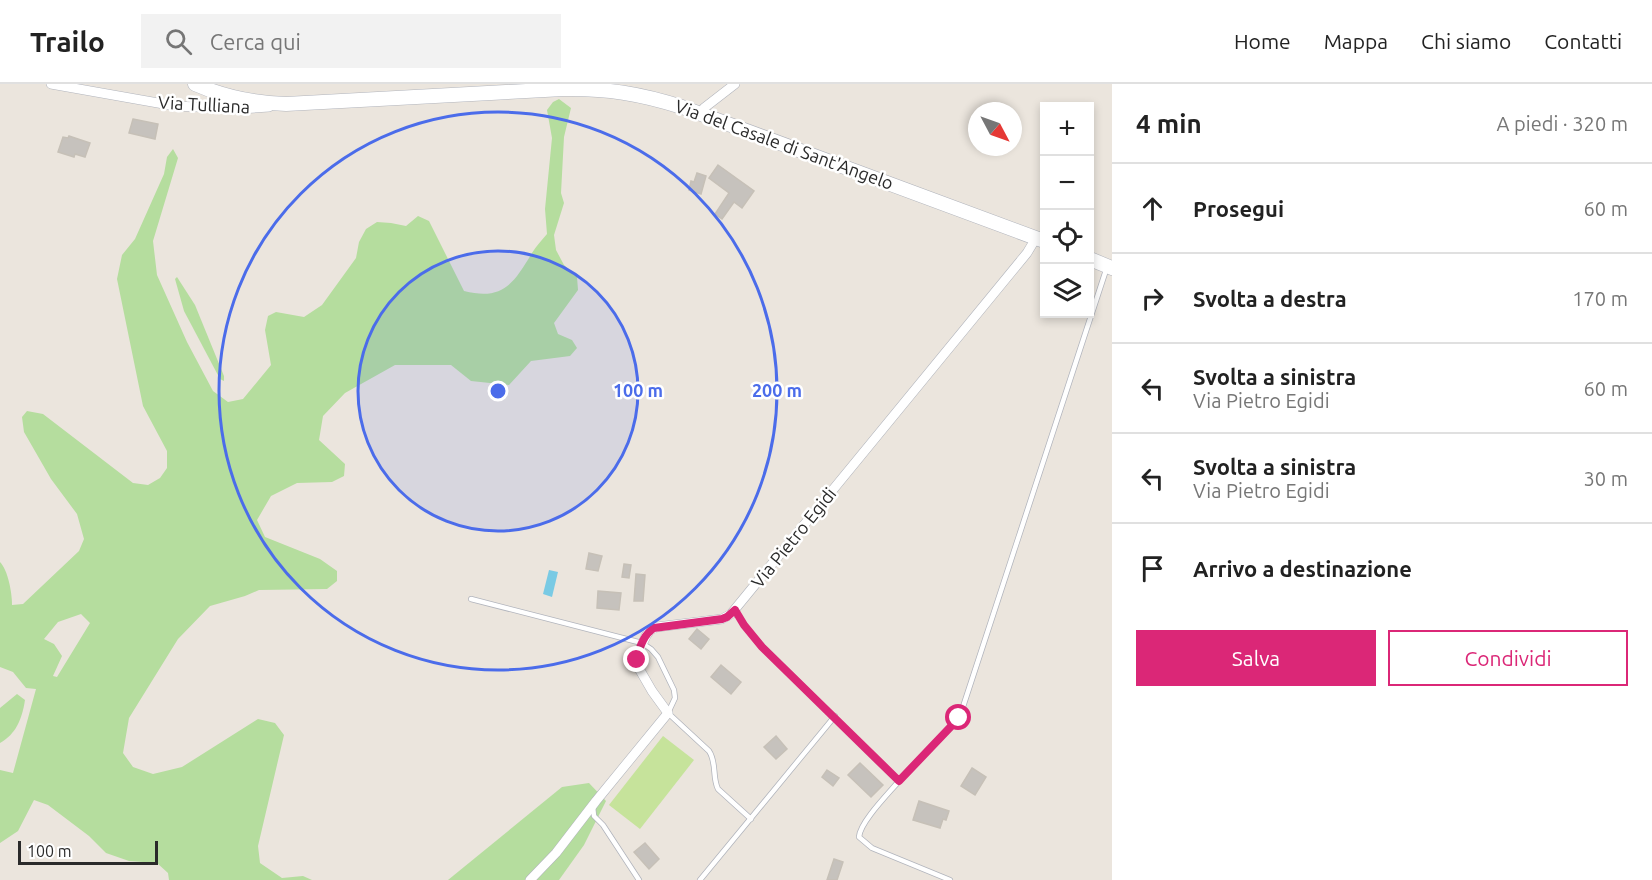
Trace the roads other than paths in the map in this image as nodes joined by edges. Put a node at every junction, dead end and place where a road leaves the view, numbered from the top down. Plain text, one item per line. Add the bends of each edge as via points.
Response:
1 (51, 84) edge
2 (195, 84) edge
3 (735, 84) edge
4 (286, 104) junction
5 (701, 114) junction
6 (1040, 239) edge
7 (1094, 261) edge
8 (1110, 267) edge
9 (471, 599) dead end
10 (735, 610) junction
11 (642, 643) junction
12 (668, 713) junction
13 (835, 716) junction
14 (899, 781) junction
15 (592, 806) junction
16 (751, 819) junction
17 (530, 880) edge
18 (639, 880) edge
19 (700, 880) edge
20 (950, 880) edge

1 - 4 street, Via Tulliana via 179,107 255,109
2 - 4 main road, Via del Casale di Sant'Angelo via 248,100
3 - 5 street
4 - 5 main road, Via del Casale di Sant'Angelo via 585,88 646,96
5 - 6 main road, Via del Casale di Sant'Angelo
6 - 10 street, Via Pietro Egidi
7 - 8 main road
8 - 14 lane via 1102,276 959,718
9 - 11 lane
10 - 11 street, Via Pietro Egidi via 722,619 657,627
10 - 13 lane via 762,647
11 - 12 street via 637,665
11 - 12 lane via 658,657 674,690
12 - 15 street
12 - 16 lane via 713,756 718,789
13 - 14 lane
13 - 16 lane
14 - 20 lane via 859,831 859,837 872,848
15 - 17 street
15 - 18 lane via 594,816
16 - 19 lane

